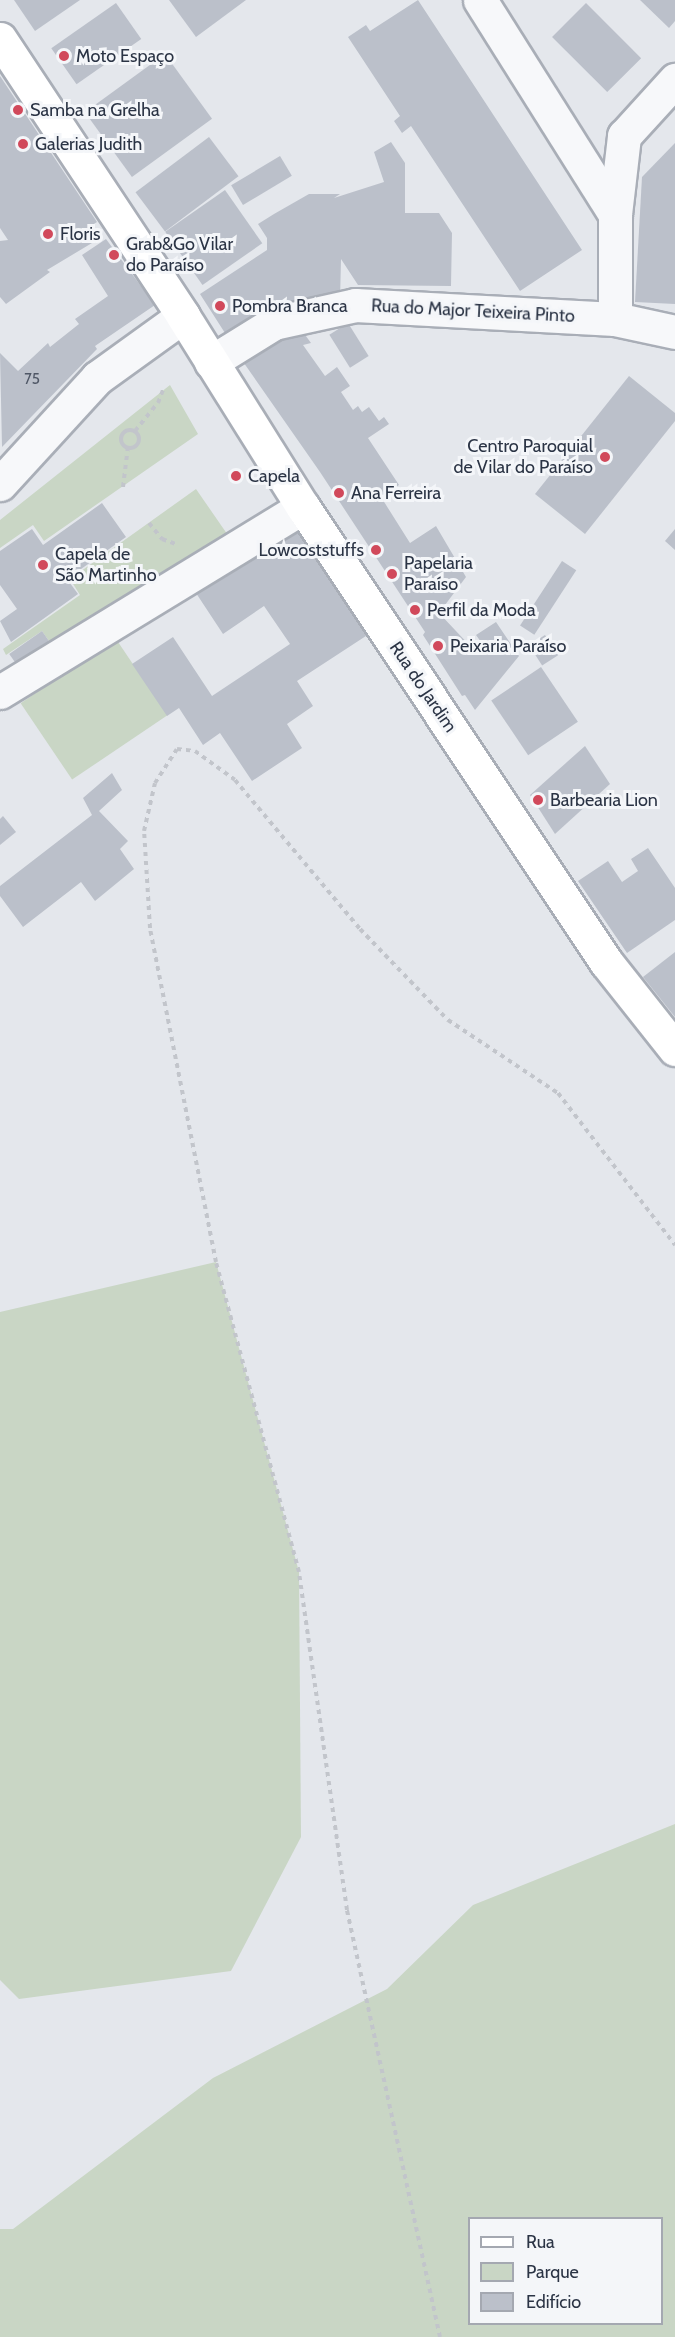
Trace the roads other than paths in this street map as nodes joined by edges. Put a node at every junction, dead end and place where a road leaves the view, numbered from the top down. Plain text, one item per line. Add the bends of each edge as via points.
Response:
1 (480, 0) edge
2 (0, 39) edge
3 (675, 80) edge
4 (615, 214) junction
5 (183, 315) junction
6 (615, 319) junction
7 (675, 332) edge
8 (211, 362) junction
9 (4, 473) edge
10 (303, 507) junction
11 (0, 692) edge
12 (675, 1049) edge

1 - 4 street
2 - 5 main road, Rua do Jardim
3 - 4 street via 624,136
4 - 6 street
5 - 8 main road, Rua do Jardim
5 - 9 street via 97,378
6 - 7 street, Rua do Major Teixeira Pinto
6 - 8 street, Rua do Major Teixeira Pinto via 355,305 274,323
8 - 10 main road, Rua do Jardim
10 - 11 street
10 - 12 main road, Rua do Jardim via 606,962

